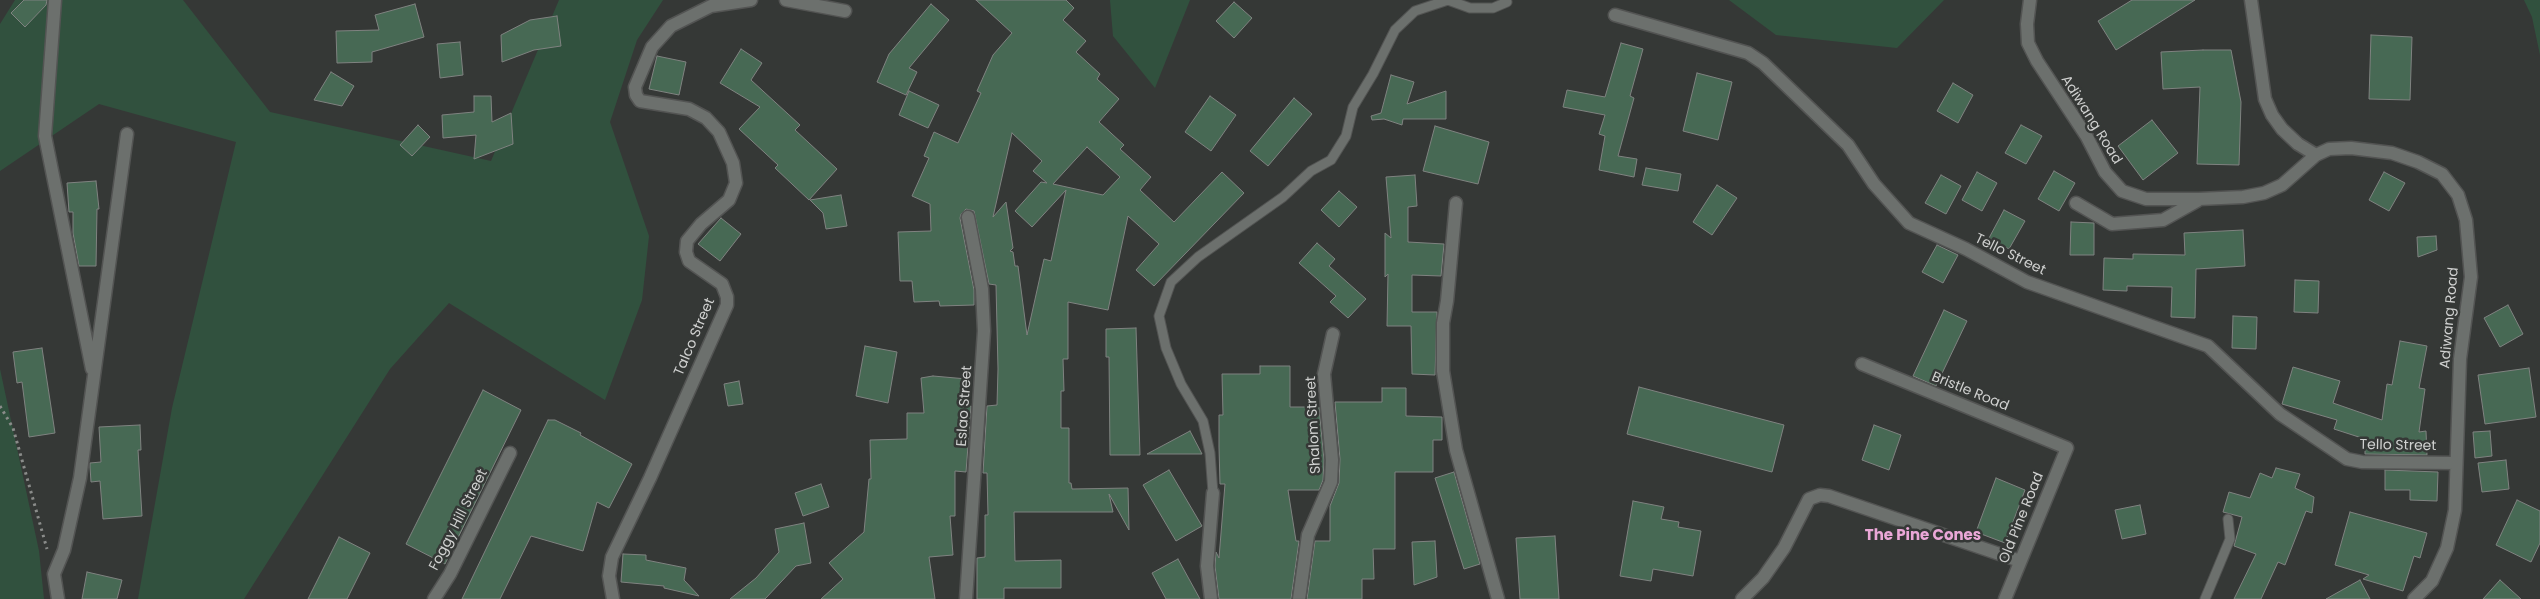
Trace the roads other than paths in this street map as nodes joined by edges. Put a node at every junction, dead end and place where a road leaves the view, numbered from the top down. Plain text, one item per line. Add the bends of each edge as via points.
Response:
1 (55, 0) edge
2 (751, 0) edge
3 (786, 0) edge
4 (2030, 0) edge
5 (2251, 0) edge
6 (1507, 2) dead end
7 (845, 11) dead end
8 (1615, 15) dead end
9 (127, 134) dead end
10 (2316, 155) junction
11 (2199, 200) junction
12 (1456, 203) dead end
13 (2076, 204) dead end
14 (968, 217) dead end
15 (1333, 334) dead end
16 (1862, 364) dead end
17 (94, 379) junction
18 (2067, 448) joint
19 (510, 453) dead end
20 (2456, 463) junction
21 (1213, 493) joint
22 (2228, 519) dead end
23 (2020, 561) junction
24 (58, 599) edge
25 (434, 599) edge
26 (613, 599) edge
27 (966, 599) edge
28 (1211, 599) edge
29 (1299, 599) edge
30 (1498, 599) edge
31 (1742, 599) edge
32 (2005, 599) edge
33 (2205, 599) edge
34 (2414, 599) edge

1 - 17 street via 45,136
2 - 26 street, Talco Street via 711,6 671,26 652,47 635,87 640,100 689,109 706,118 719,132 733,163 736,184 729,200 687,241 689,261 722,284 727,305 612,557 609,576
3 - 7 street
4 - 11 street, Adiwang Road via 2028,43 2105,172 2122,191 2146,199
5 - 10 street via 2266,99 2272,115 2293,139
6 - 21 lane via 1493,8 1470,8 1448,0 1415,10 1395,30 1352,107 1346,136 1330,160 1310,171 1283,197 1198,257 1171,282 1159,316 1166,348 1181,384 1203,421 1210,453
8 - 20 street, Tello Street via 1748,54 1763,63 1848,145 1874,184 1909,223 2027,282 2208,346 2280,414 2347,459
9 - 17 street
10 - 11 street, Adiwang Road via 2282,184 2264,192
10 - 20 street, Adiwang Road via 2329,149 2351,148 2392,153 2442,174 2458,195 2466,220 2471,277 2460,359
11 - 13 street via 2163,220 2112,224
12 - 30 street via 1443,323 1443,371 1456,450
14 - 27 street, Eslao Street via 982,289 984,331
15 - 29 street, Shalom Street via 1324,374 1331,482 1308,535
16 - 18 street, Bristle Road
17 - 24 street via 80,478 64,550 54,574
18 - 23 street, Old Pine Road
19 - 25 street, Foggy Hill Street via 450,574
20 - 34 street, Adiwang Road via 2455,510 2447,548 2432,581
21 - 28 street via 1207,566
22 - 33 lane via 2230,539
23 - 31 street via 1820,495 1809,499 1784,548 1763,578
23 - 32 street, Old Pine Road

